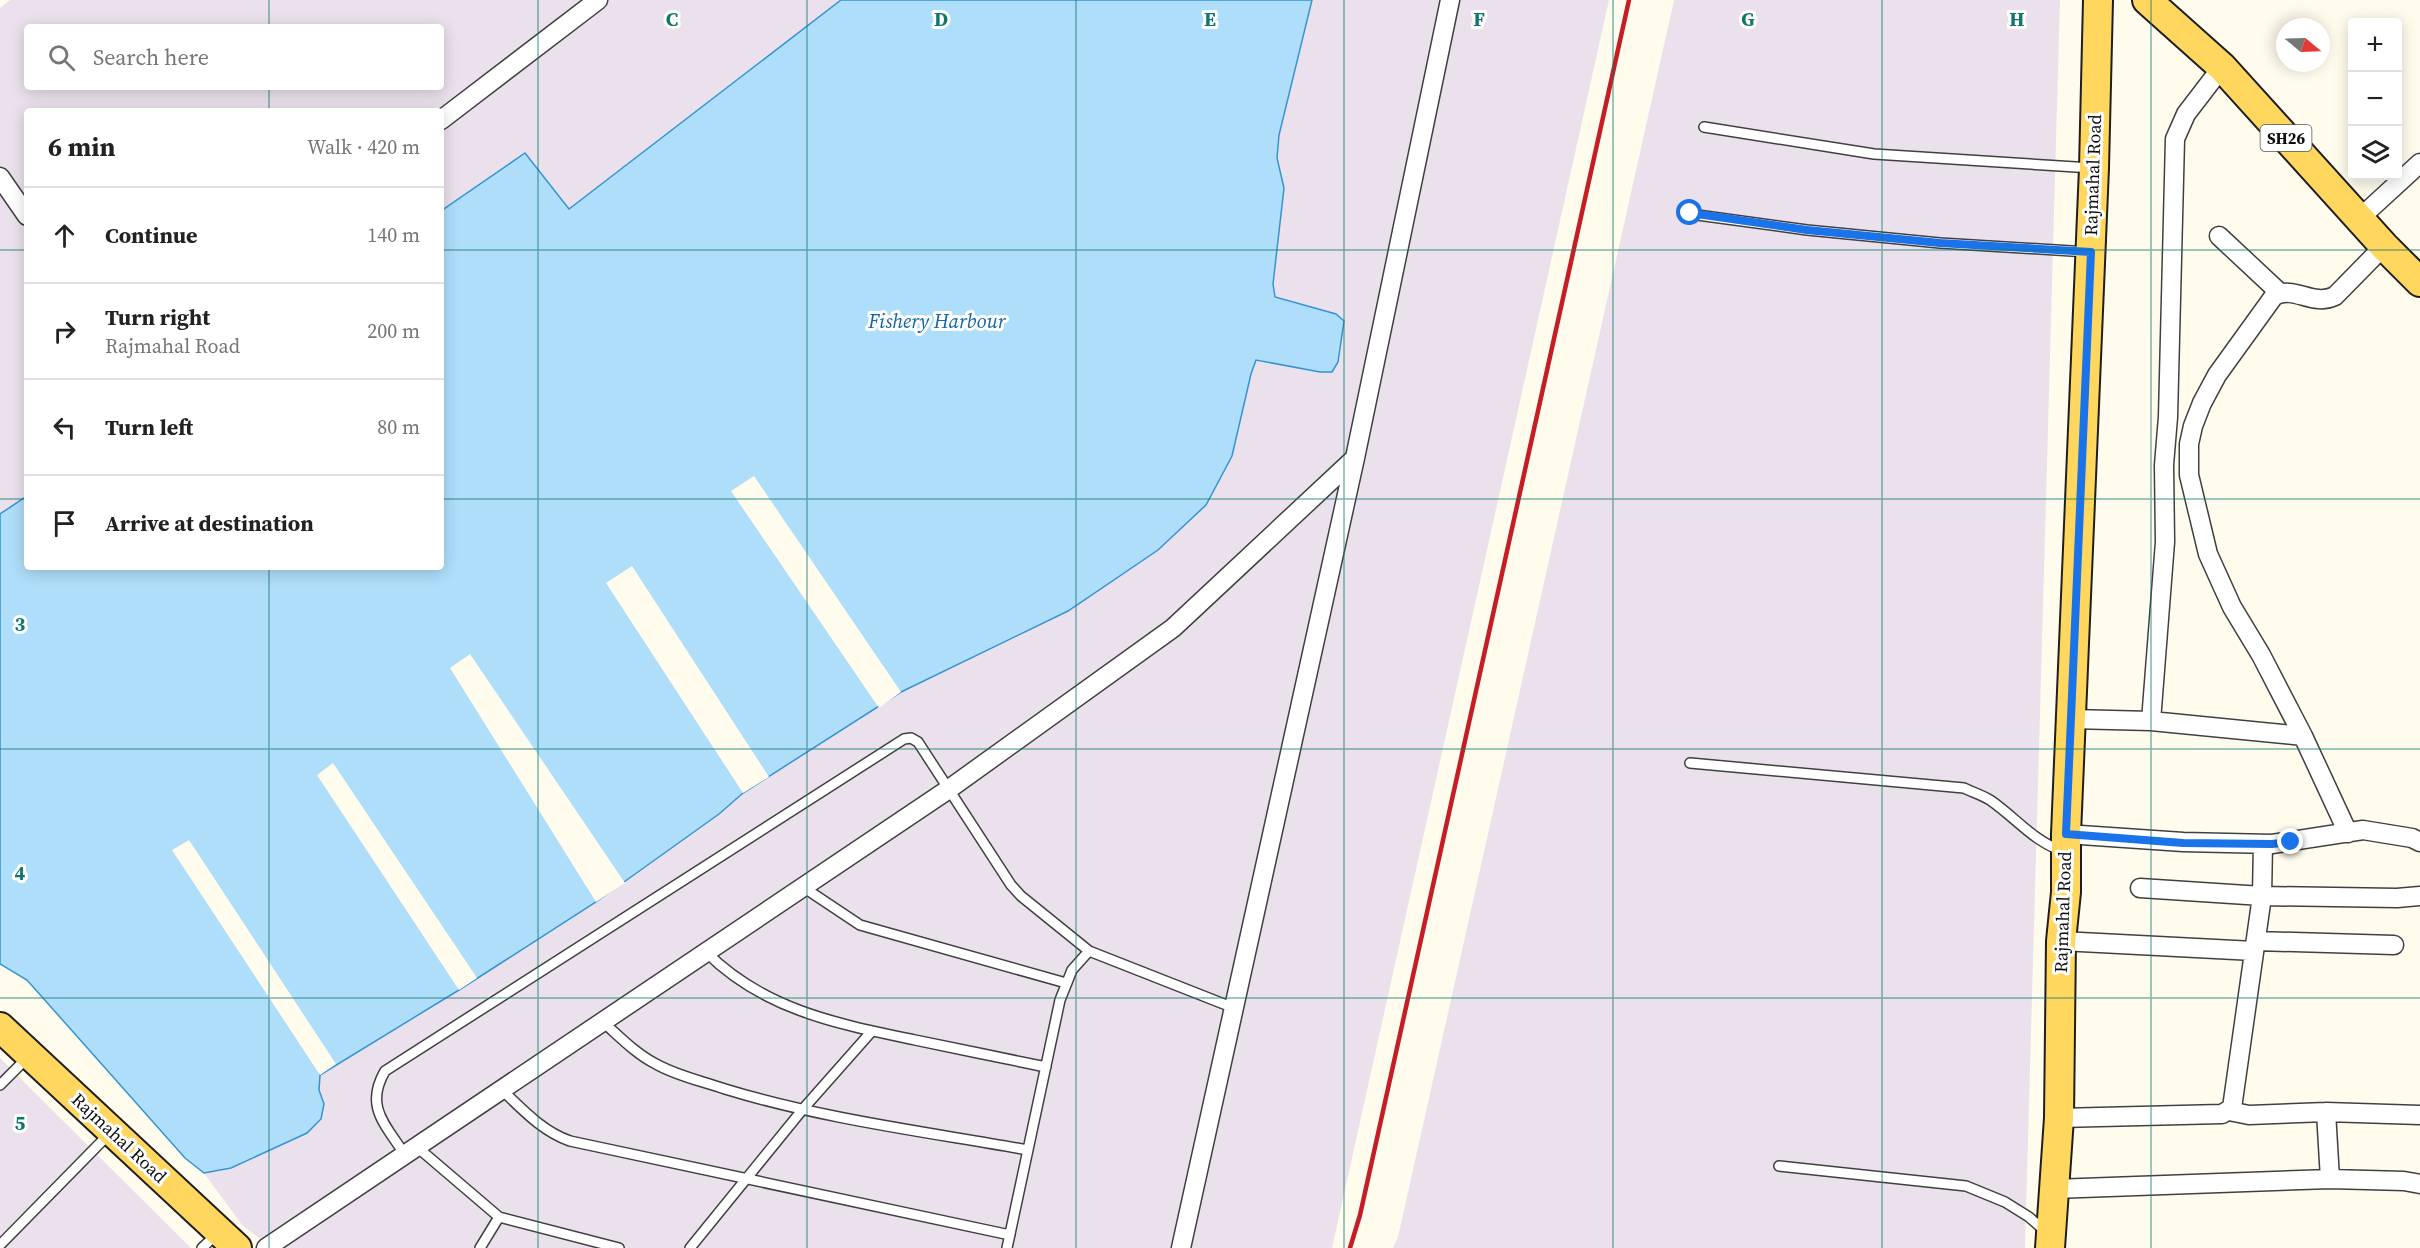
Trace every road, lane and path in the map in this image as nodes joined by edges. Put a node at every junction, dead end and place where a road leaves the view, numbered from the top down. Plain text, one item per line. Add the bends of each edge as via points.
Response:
1 (598, 0) edge
2 (1450, 0) edge
3 (2098, 0) edge
4 (2147, 0) edge
5 (2222, 68) junction
6 (444, 118) edge
7 (1704, 127) dead end
8 (2420, 163) edge
9 (2094, 168) junction
10 (0, 177) edge
11 (24, 212) edge
12 (1690, 213) dead end
13 (2360, 218) junction
14 (2219, 236) dead end
15 (2384, 246) junction
16 (2091, 252) junction
17 (2420, 282) edge
18 (2280, 293) junction
19 (1355, 458) junction
20 (2071, 719) junction
21 (2151, 721) junction
22 (2303, 736) junction
23 (1690, 763) dead end
24 (949, 789) junction
25 (2348, 833) junction
26 (2420, 842) edge
27 (2066, 843) junction
28 (2263, 844) junction
29 (803, 887) junction
30 (2140, 888) dead end
31 (2262, 896) junction
32 (2420, 896) edge
33 (2061, 941) junction
34 (2394, 945) dead end
35 (2255, 946) junction
36 (1089, 951) junction
37 (706, 952) junction
38 (1066, 983) junction
39 (1234, 1008) junction
40 (603, 1022) junction
41 (0, 1027) edge
42 (872, 1031) junction
43 (30, 1055) junction
44 (1046, 1066) junction
45 (0, 1085) edge
46 (502, 1090) junction
47 (803, 1109) junction
48 (2229, 1112) junction
49 (2326, 1113) junction
50 (2420, 1115) edge
51 (2058, 1118) junction
52 (112, 1132) junction
53 (1028, 1150) junction
54 (411, 1151) junction
55 (1779, 1167) dead end
56 (2330, 1179) junction
57 (746, 1180) junction
58 (2420, 1184) edge
59 (2054, 1189) junction
60 (499, 1217) junction
61 (1010, 1235) junction
62 (2051, 1242) edge
63 (219, 1243) edge
64 (0, 1245) edge
65 (266, 1248) edge
66 (480, 1248) edge
67 (619, 1248) edge
68 (690, 1248) edge
69 (1007, 1248) edge
70 (1181, 1248) edge

1 - 6 street
2 - 19 street
3 - 9 main road, Rajmahal Road
4 - 5 main road, SH26
5 - 13 main road, SH26
5 - 21 street via 2186,114 2175,139 2165,542
7 - 9 lane via 1874,154
8 - 13 street
9 - 16 main road, Rajmahal Road
10 - 11 street
12 - 16 lane via 1940,243
13 - 15 main road, SH26
14 - 18 street
15 - 17 main road, SH26
15 - 18 street via 2335,296 2316,300 2287,291
16 - 20 main road, Rajmahal Road
18 - 22 street via 2264,308 2202,403 2189,444 2189,474 2208,554 2232,607
19 - 24 street via 1173,628
19 - 39 street
20 - 21 street
20 - 27 main road, Rajmahal Road
21 - 22 street
22 - 25 street
23 - 27 lane via 1964,788 1988,798 2051,848
24 - 29 street
24 - 36 lane via 1020,896
24 - 54 lane via 918,742 904,739 385,1071 375,1094 376,1110
25 - 26 street via 2382,832
25 - 28 street
27 - 28 street
27 - 33 main road, Rajmahal Road
28 - 31 street
29 - 37 street
29 - 38 lane via 860,925
30 - 31 street
31 - 32 street
31 - 35 street
33 - 35 street
33 - 51 main road, Rajmahal Road
34 - 35 street
35 - 48 street via 2235,1099
36 - 38 lane
36 - 39 lane
37 - 40 street
37 - 42 lane via 726,972 762,995
38 - 44 lane
39 - 70 street
40 - 46 street
40 - 47 lane via 639,1054 671,1072
41 - 43 main road, Rajmahal Road
42 - 44 lane
42 - 47 lane
43 - 45 lane
43 - 52 main road, Rajmahal Road
44 - 53 lane
46 - 54 street
46 - 57 lane via 555,1135 588,1146
47 - 53 lane
47 - 57 lane
48 - 49 street
48 - 51 street
49 - 50 street
49 - 56 street
51 - 59 main road, Rajmahal Road
52 - 63 main road, Rajmahal Road
52 - 64 lane
53 - 61 lane
54 - 60 lane
54 - 65 street
55 - 62 lane via 1966,1186 2029,1217
56 - 58 street
56 - 59 street
57 - 61 lane
57 - 68 lane
59 - 62 main road, Rajmahal Road
60 - 66 lane
60 - 67 lane
61 - 69 lane

